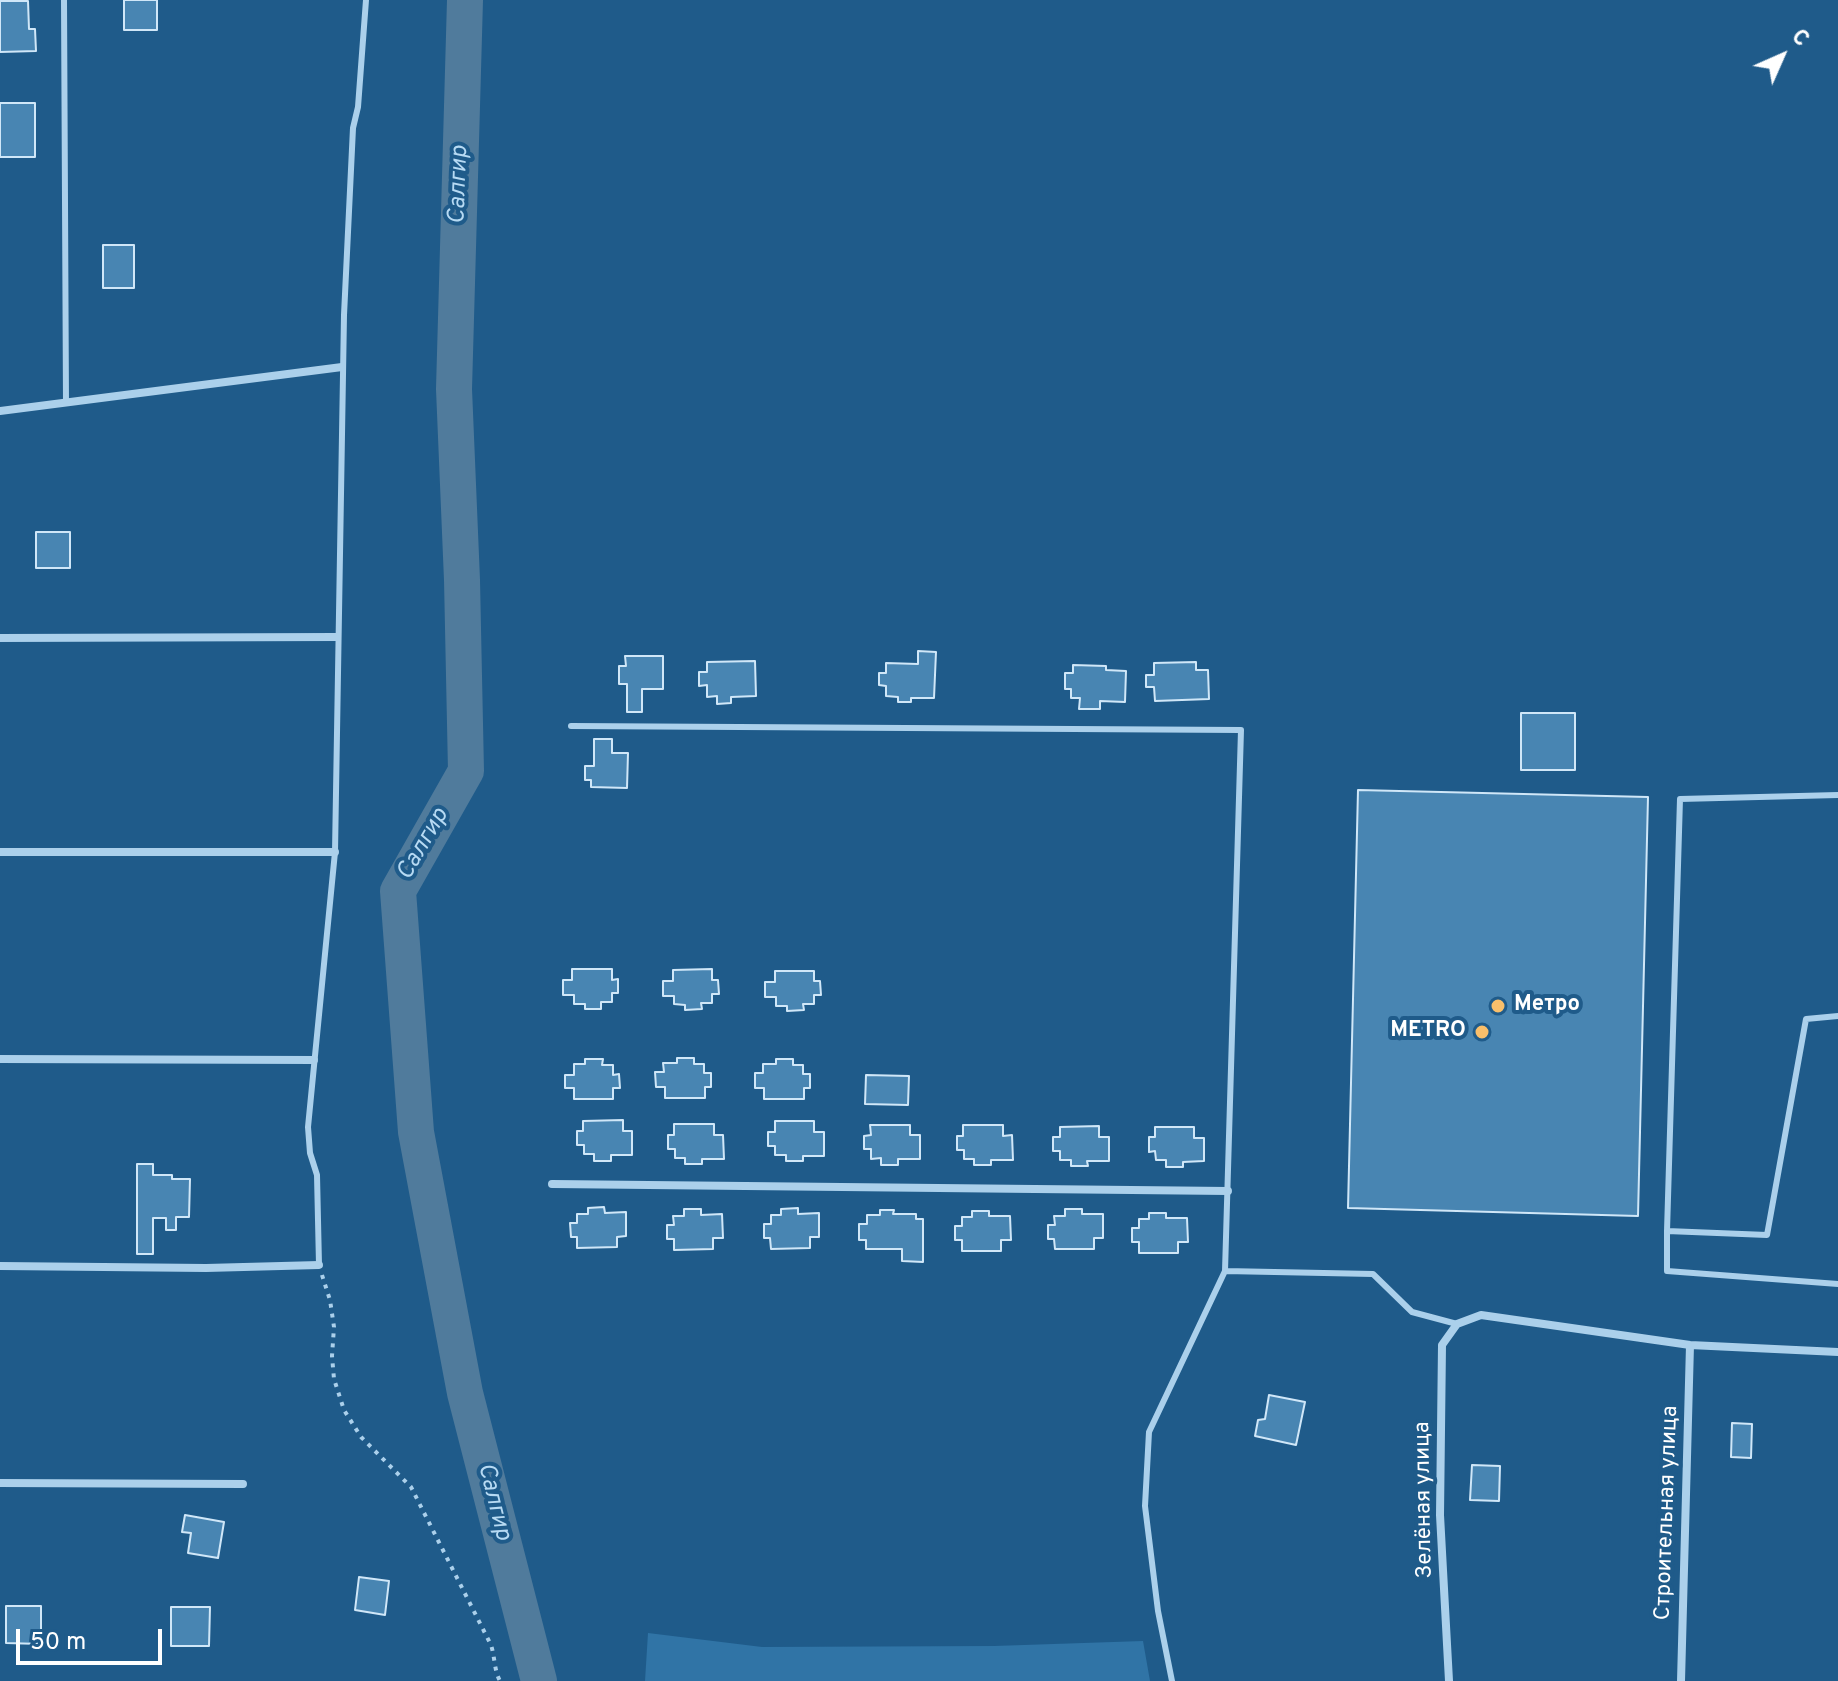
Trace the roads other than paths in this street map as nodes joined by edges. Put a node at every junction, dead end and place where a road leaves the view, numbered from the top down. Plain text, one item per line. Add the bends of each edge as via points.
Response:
1 (64, 0) edge
2 (366, 0) edge
3 (342, 367) junction
4 (66, 403) junction
5 (0, 411) edge
6 (337, 637) junction
7 (0, 638) edge
8 (571, 726) dead end
9 (1838, 795) edge
10 (0, 852) edge
11 (335, 852) junction
12 (1838, 1016) edge
13 (0, 1059) edge
14 (314, 1060) junction
15 (552, 1184) dead end
16 (1228, 1191) junction
17 (1667, 1231) junction
18 (319, 1265) joint
19 (0, 1266) edge
20 (1225, 1271) junction
21 (1838, 1284) edge
22 (1457, 1324) junction
23 (1690, 1345) junction
24 (1838, 1352) edge
25 (0, 1483) edge
26 (243, 1484) dead end
27 (1172, 1681) edge
28 (1449, 1681) edge
29 (1681, 1681) edge

1 - 4 lane
2 - 3 lane via 353,128
3 - 4 street
3 - 6 lane
4 - 5 street
6 - 7 street
6 - 11 lane
8 - 16 lane via 1241,730
9 - 17 lane via 1680,799
10 - 11 street
11 - 14 lane
12 - 17 lane via 1806,1019 1767,1235
13 - 14 street
14 - 18 lane via 308,1127 317,1175
15 - 16 street
16 - 20 lane
17 - 21 lane via 1667,1271
18 - 19 street
20 - 22 lane via 1373,1274 1412,1312
20 - 27 lane via 1149,1432 1145,1506
22 - 23 street via 1481,1315
22 - 28 street, Зелёная улица via 1442,1345 1440,1515
23 - 24 street
23 - 29 street, Строительная улица
25 - 26 street

